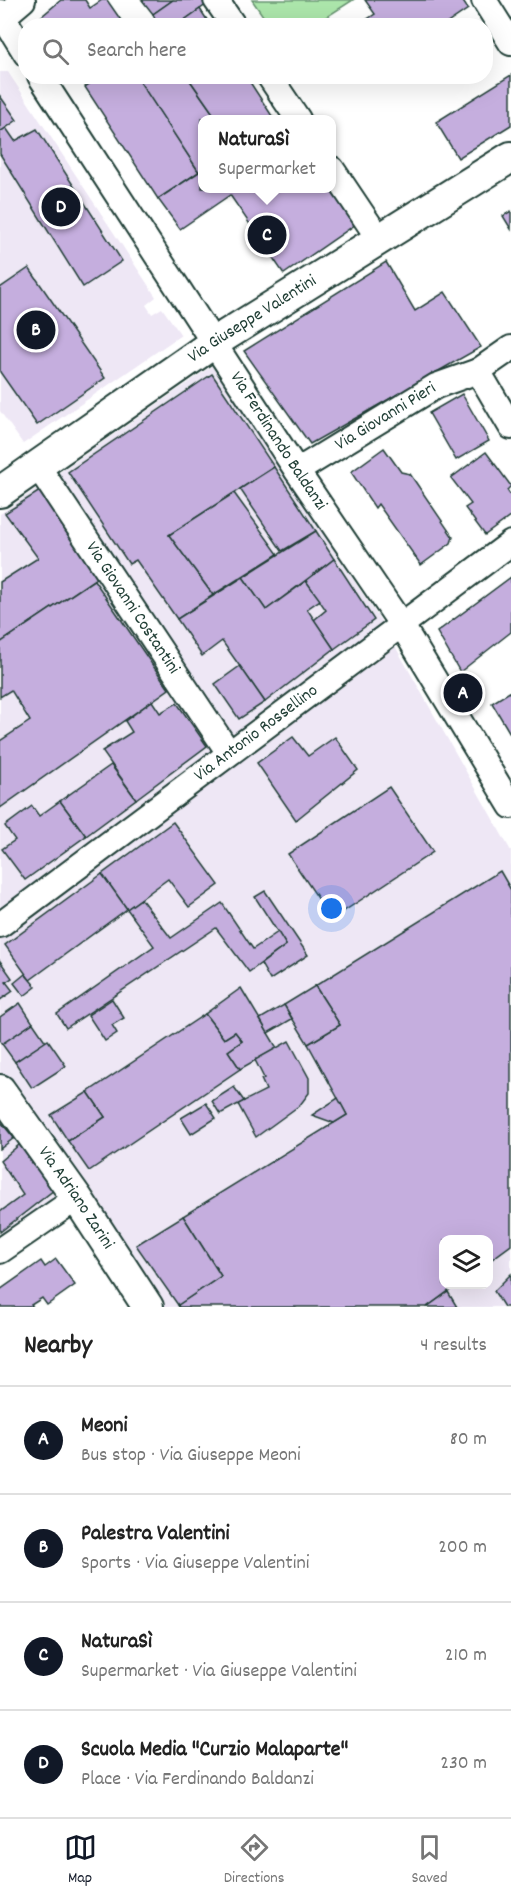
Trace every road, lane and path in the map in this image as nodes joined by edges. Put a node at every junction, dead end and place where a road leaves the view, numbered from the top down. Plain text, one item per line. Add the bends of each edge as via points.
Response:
1 (23, 0) edge
2 (216, 0) edge
3 (484, 0) edge
4 (2, 15) edge
5 (228, 18) edge
6 (18, 41) edge
7 (511, 43) edge
8 (45, 84) edge
9 (274, 84) edge
10 (295, 115) edge
11 (511, 157) edge
12 (336, 174) edge
13 (379, 238) junction
14 (215, 342) junction
15 (511, 348) edge
16 (478, 371) junction
17 (511, 427) edge
18 (37, 465) junction
19 (297, 471) junction
20 (0, 492) edge
21 (511, 543) edge
22 (401, 624) junction
23 (229, 753) junction
24 (511, 806) edge
25 (0, 925) edge
26 (0, 1090) edge
27 (77, 1198) junction
28 (0, 1251) edge
29 (148, 1307) edge

1 - 4 street
2 - 5 street
3 - 7 street
4 - 6 street
8 - 14 street, Via Ferdinando Baldanzi
9 - 10 street
11 - 13 street, Via Giuseppe Valentini
12 - 13 street
13 - 14 street, Via Giuseppe Valentini
14 - 18 street, Via Giuseppe Valentini
14 - 19 street, Via Ferdinando Baldanzi
15 - 16 street, Via Giovanni Pieri
16 - 17 street
16 - 19 street, Via Giovanni Pieri via 436,386
18 - 20 street, Via Giuseppe Valentini
18 - 23 street, Via Giovanni Costantini
19 - 22 street, Via Ferdinando Baldanzi
21 - 22 street, Via Antonio Rossellino
22 - 23 street, Via Antonio Rossellino
22 - 24 street, Via Ferdinando Baldanzi
23 - 25 street, Via Antonio Rossellino
26 - 27 street, Via Adriano Zarini
27 - 28 street
27 - 29 street, Via Adriano Zarini

